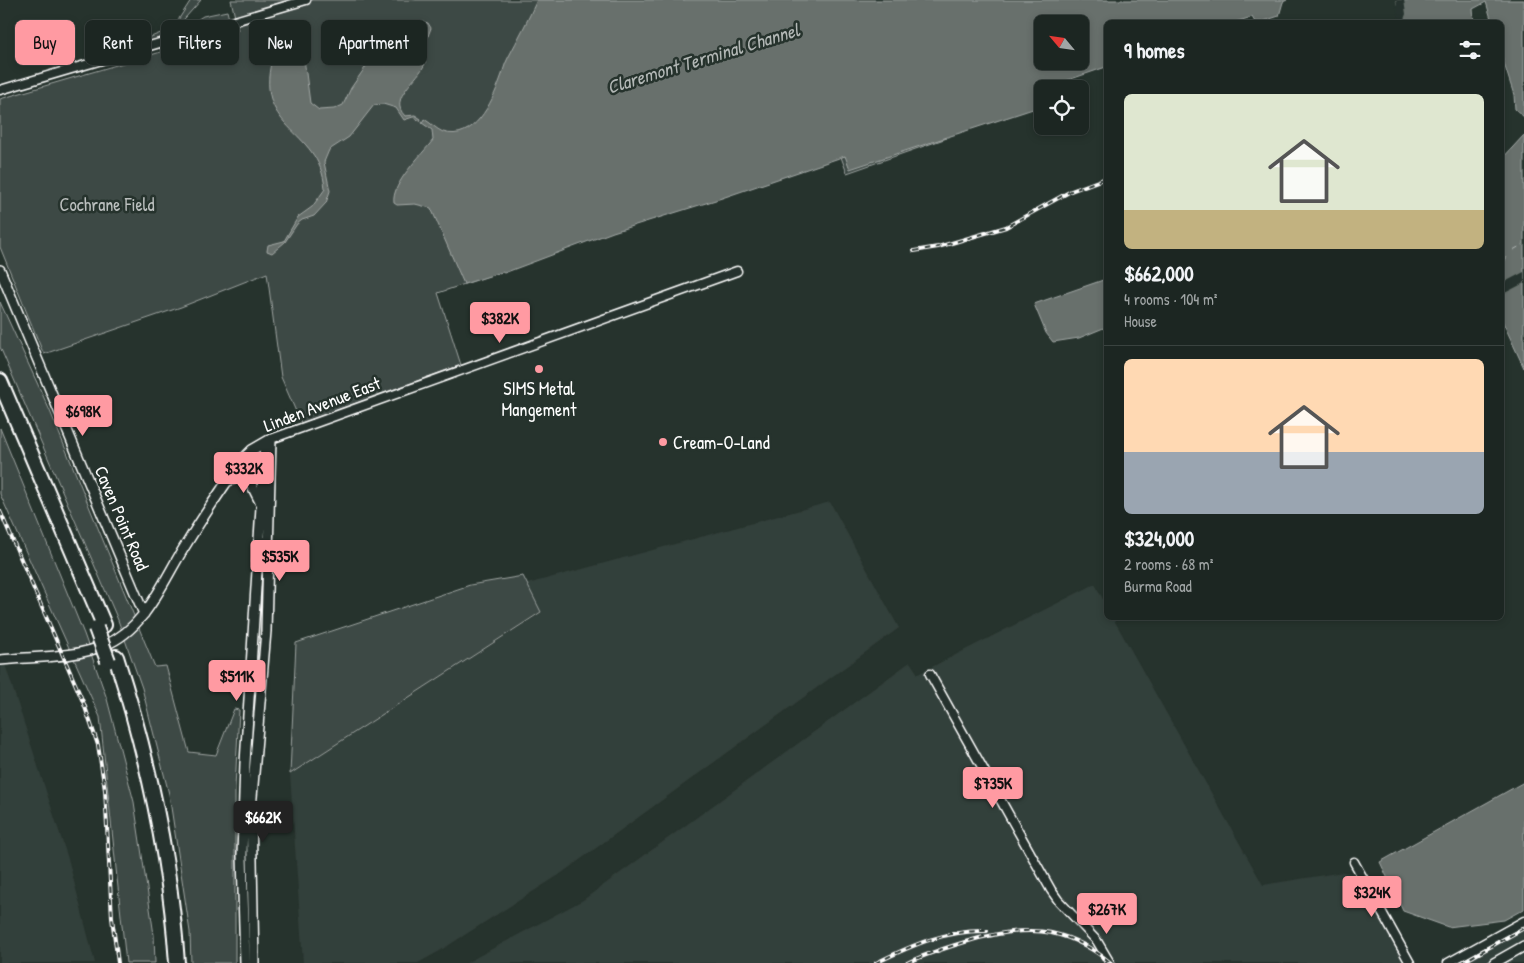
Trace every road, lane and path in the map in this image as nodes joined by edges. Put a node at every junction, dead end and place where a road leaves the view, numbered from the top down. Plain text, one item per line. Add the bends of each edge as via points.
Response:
1 (306, 0) edge
2 (0, 90) edge
3 (0, 270) edge
4 (737, 271) dead end
5 (0, 382) edge
6 (0, 403) edge
7 (268, 441) junction
8 (228, 481) junction
9 (261, 504) junction
10 (144, 614) junction
11 (100, 626) junction
12 (0, 660) edge
13 (930, 674) dead end
14 (1354, 862) dead end
15 (167, 900) junction
16 (1524, 921) edge
17 (1524, 946) edge
18 (168, 963) edge
19 (177, 963) edge
20 (245, 963) edge
21 (254, 963) edge
22 (1110, 963) edge
23 (1411, 963) edge
24 (1448, 963) edge
25 (1494, 963) edge

1 - 2 street
3 - 10 street, Caven Point Road
4 - 7 street, Linden Avenue East
5 - 11 highway
6 - 11 highway
7 - 8 street, Linden Avenue East via 245,457
7 - 9 street
7 - 21 street via 266,631 251,809
8 - 9 street via 239,477 249,480
8 - 10 street, Linden Avenue East
9 - 20 street via 243,808
10 - 12 street, Linden Avenue East via 107,645 60,655
11 - 15 highway via 142,742 151,781
13 - 22 street via 1051,890 1097,940
14 - 23 street
15 - 18 highway
15 - 19 highway
16 - 24 street
17 - 25 street

